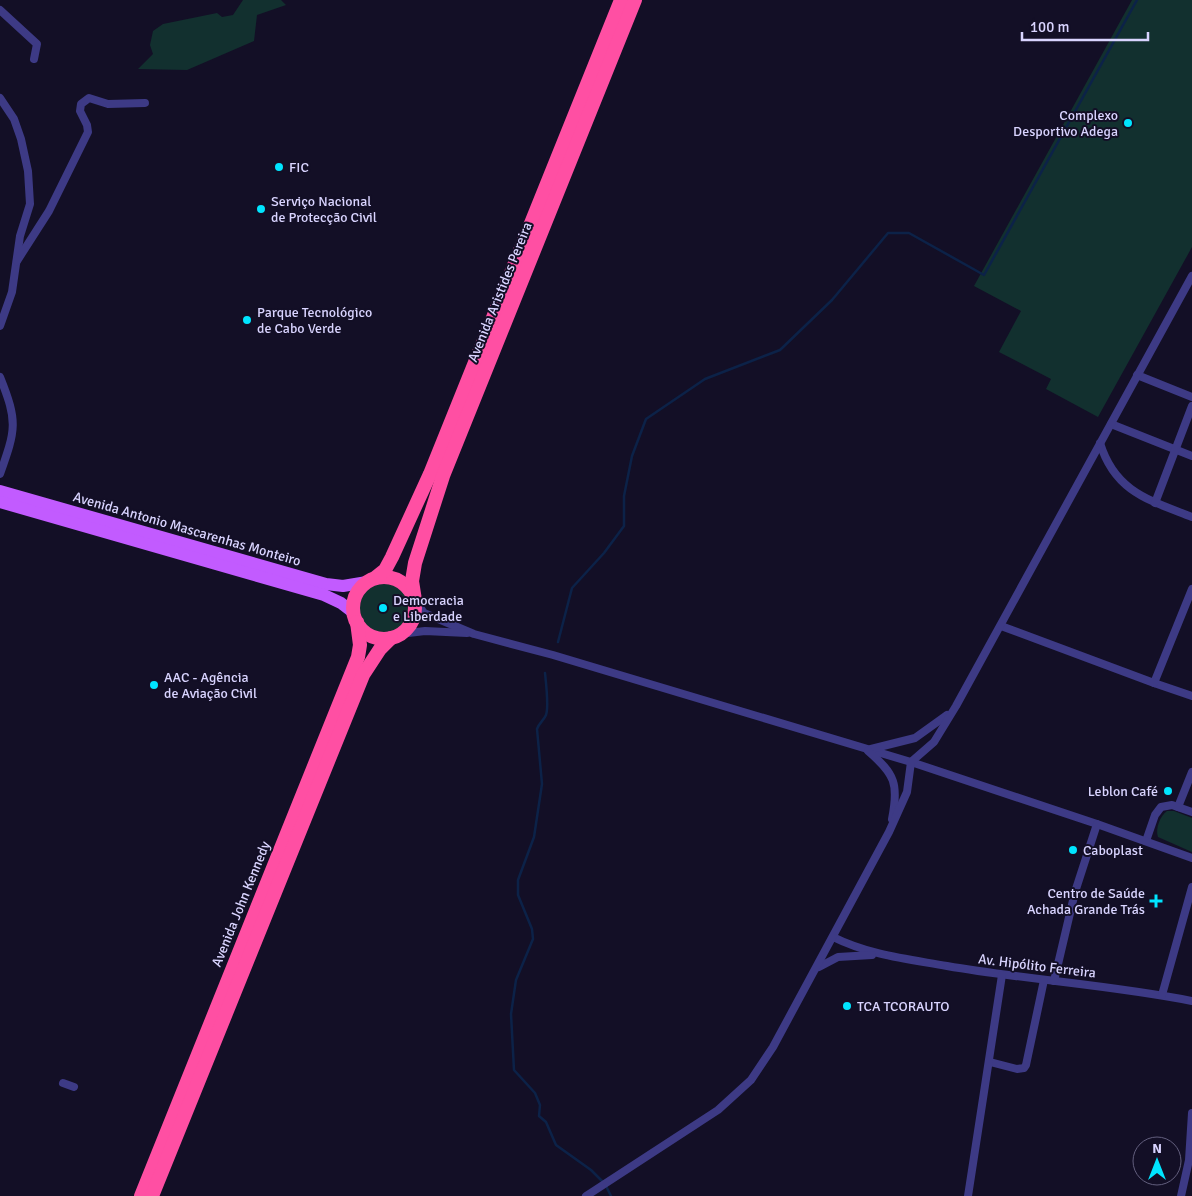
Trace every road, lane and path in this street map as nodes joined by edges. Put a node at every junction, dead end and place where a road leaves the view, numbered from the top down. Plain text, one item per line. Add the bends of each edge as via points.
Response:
1 (621, 0) edge
2 (635, 0) edge
3 (0, 10) edge
4 (34, 59) dead end
5 (0, 98) edge
6 (144, 103) dead end
7 (2, 109) edge
8 (18, 261) junction
9 (1192, 276) edge
10 (0, 326) edge
11 (1137, 375) junction
12 (0, 377) edge
13 (1192, 397) edge
14 (1192, 406) edge
15 (1111, 424) junction
16 (1100, 443) junction
17 (1176, 449) junction
18 (1192, 456) edge
19 (0, 474) edge
20 (0, 491) edge
21 (0, 502) edge
22 (1155, 503) junction
23 (1192, 517) edge
24 (371, 580) junction
25 (1192, 590) edge
26 (415, 600) junction
27 (355, 618) junction
28 (1001, 626) junction
29 (474, 634) junction
30 (396, 636) junction
31 (1154, 683) junction
32 (1192, 696) edge
33 (956, 706) junction
34 (866, 750) junction
35 (911, 762) junction
36 (1192, 772) edge
37 (1178, 806) junction
38 (1192, 812) edge
39 (1097, 824) junction
40 (889, 832) junction
41 (1146, 841) junction
42 (1192, 858) edge
43 (1192, 887) edge
44 (833, 937) junction
45 (880, 955) junction
46 (813, 974) junction
47 (1002, 975) junction
48 (1044, 980) junction
49 (1054, 981) junction
50 (1162, 995) junction
51 (1192, 1001) edge
52 (990, 1062) junction
53 (63, 1083) dead end
54 (74, 1087) dead end
55 (1192, 1113) edge
56 (141, 1196) edge
57 (152, 1196) edge
58 (586, 1196) edge
59 (968, 1196) edge
60 (1181, 1196) edge

1 - 24 highway, Avenida Aristides Pereira via 430,474 385,570
2 - 26 highway, Avenida Aristides Pereira via 443,476 414,563
3 - 4 street via 37,44
5 - 7 street
6 - 8 street via 108,104 89,98 81,104 80,111 88,132 49,211
7 - 8 street via 14,119 30,187 30,204 20,236
8 - 10 street
9 - 11 street
11 - 13 street
11 - 15 street
12 - 19 street via 13,411 14,427
14 - 17 street
15 - 16 street
15 - 17 street
16 - 22 street via 1117,477 1132,491
16 - 28 street
17 - 18 street
17 - 22 street
20 - 24 main road, Avenida Antonio Mascarenhas Monteiro via 326,584 343,586
21 - 27 main road, Avenida Antonio Mascarenhas Monteiro via 324,595 341,603
22 - 23 street
24 - 26 highway via 390,577 404,583
24 - 27 highway via 356,596
25 - 31 street
26 - 29 street via 424,613
26 - 30 highway via 413,620
27 - 30 highway via 371,636
27 - 56 highway, Avenida John Kennedy via 360,645 358,657
28 - 31 street
28 - 33 street
29 - 30 street via 425,631
29 - 34 street
30 - 57 highway, Avenida John Kennedy via 380,649 363,675
31 - 32 street
33 - 34 street via 936,725 915,738
33 - 35 street via 934,742
34 - 35 street
34 - 40 street via 886,767 895,786
35 - 39 street
35 - 40 street via 907,792
36 - 37 street
37 - 38 street
37 - 41 street via 1166,805 1158,810
39 - 41 street
39 - 49 street via 1074,892
40 - 44 street
41 - 42 street
43 - 50 street
44 - 45 street
44 - 46 street
45 - 46 street via 838,957 824,963
45 - 47 street, Av. Hipólito Ferreira
46 - 58 street via 751,1080 734,1097
47 - 48 street, Av. Hipólito Ferreira
47 - 52 street
48 - 49 street, Av. Hipólito Ferreira
48 - 52 street via 1026,1065 1017,1069
49 - 50 street, Av. Hipólito Ferreira
50 - 51 street, Av. Hipólito Ferreira
52 - 59 street
53 - 54 street
55 - 60 street via 1189,1160

